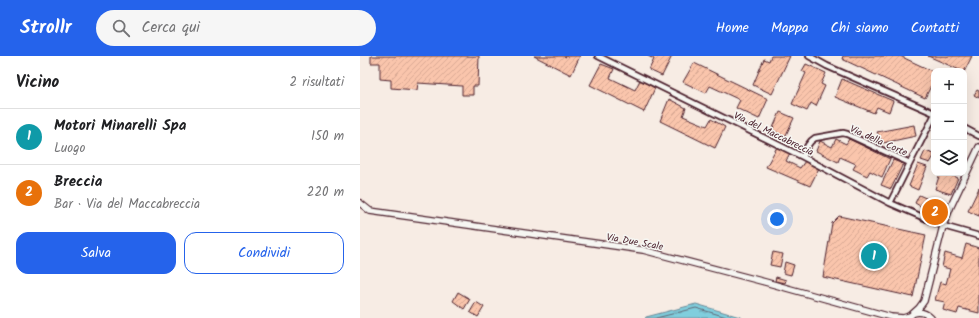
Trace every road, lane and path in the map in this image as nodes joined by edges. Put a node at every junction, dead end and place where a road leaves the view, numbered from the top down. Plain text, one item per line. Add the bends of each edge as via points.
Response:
1 (598, 56) edge
2 (809, 56) edge
3 (931, 114) edge
4 (931, 121) edge
5 (967, 130) edge
6 (979, 136) edge
7 (979, 147) edge
8 (803, 157) junction
9 (910, 163) junction
10 (360, 203) edge
11 (890, 204) junction
12 (943, 226) junction
13 (979, 236) edge
14 (925, 298) junction
15 (911, 316) edge
16 (930, 317) edge
17 (892, 318) edge

1 - 8 street, Via del Maccabreccia
2 - 3 street
4 - 9 street, Via della Corte
5 - 6 street
7 - 12 street
8 - 9 street, Via della Corte via 812,139 843,133
8 - 11 street, Via del Maccabreccia
9 - 11 street, Via della Corte
10 - 17 street, Via Due Scale via 370,211 643,250
11 - 12 street, Via del Maccabreccia
12 - 13 street, Via del Maccabreccia
12 - 14 street
14 - 15 street via 920,308
14 - 16 street
15 - 16 street, Via Due Scale via 922,312
15 - 17 street, Via Due Scale

